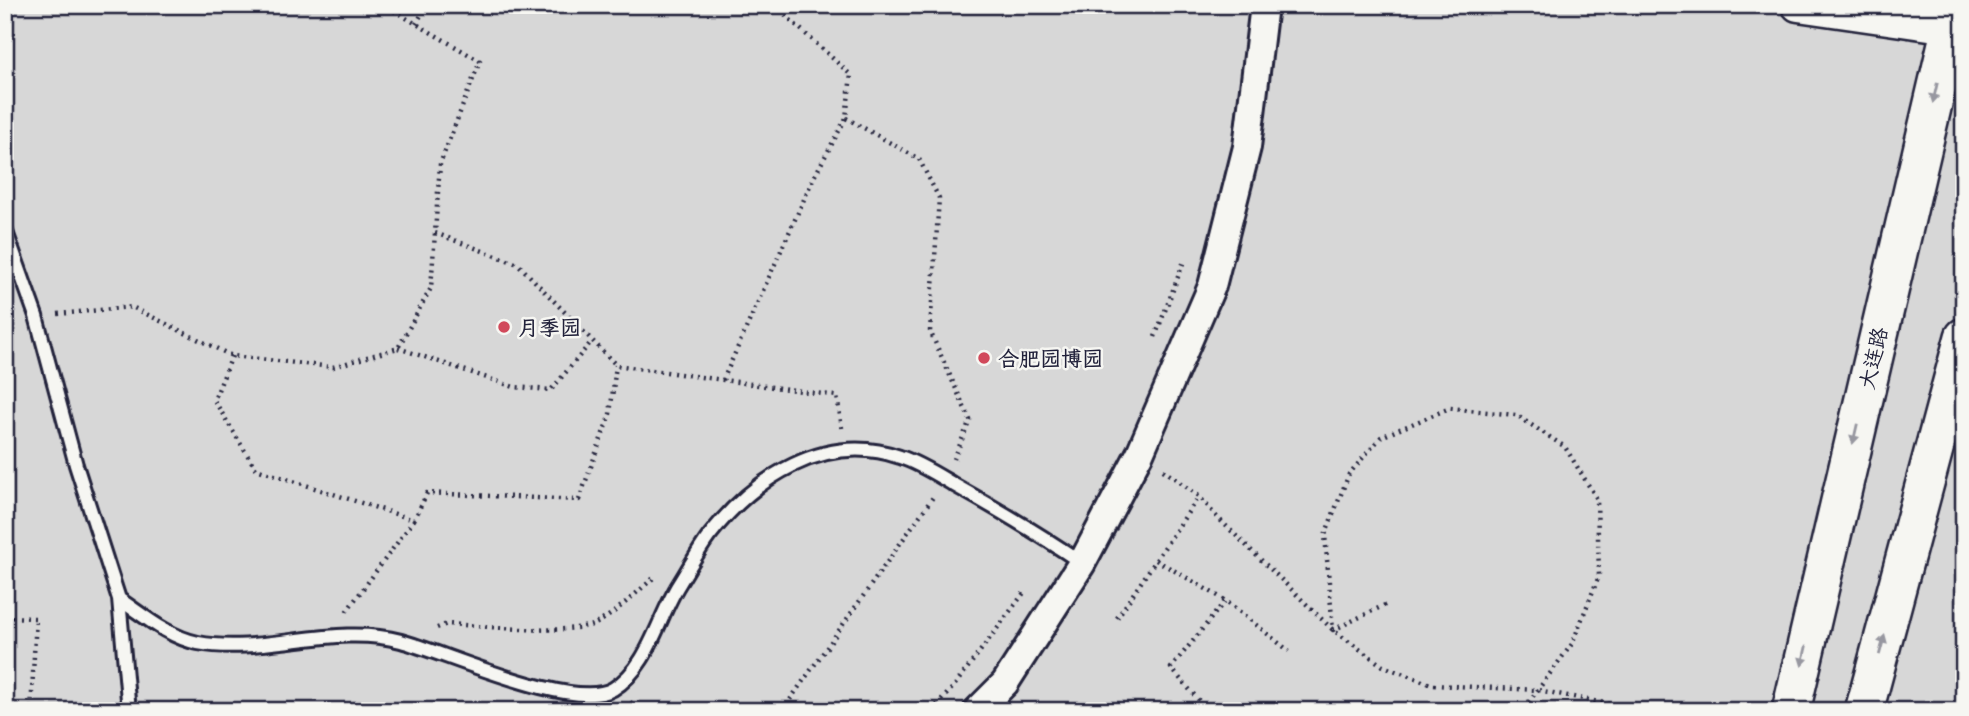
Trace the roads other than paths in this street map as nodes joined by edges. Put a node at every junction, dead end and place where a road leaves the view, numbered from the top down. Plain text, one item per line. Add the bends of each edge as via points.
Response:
1 (1264, 5) edge
2 (1798, 5) edge
3 (1957, 18) edge
4 (5, 229) edge
5 (1964, 337) edge
6 (1082, 563) junction
7 (119, 599) junction
8 (129, 711) edge
9 (977, 711) edge
10 (1791, 711) edge
11 (1864, 711) edge

1 - 6 street via 1247,147 1212,286 1140,453
2 - 3 street
3 -> 10 main road, 大连路
4 - 7 lane via 36,316 76,466
11 -> 5 main road
6 - 7 lane via 1000,510 900,457 845,450 811,456 778,471 734,508 709,536 676,588 643,657 612,690 595,695 531,684 400,640 369,636 271,644 196,643 170,633
6 - 9 street via 1005,683
7 - 8 lane

